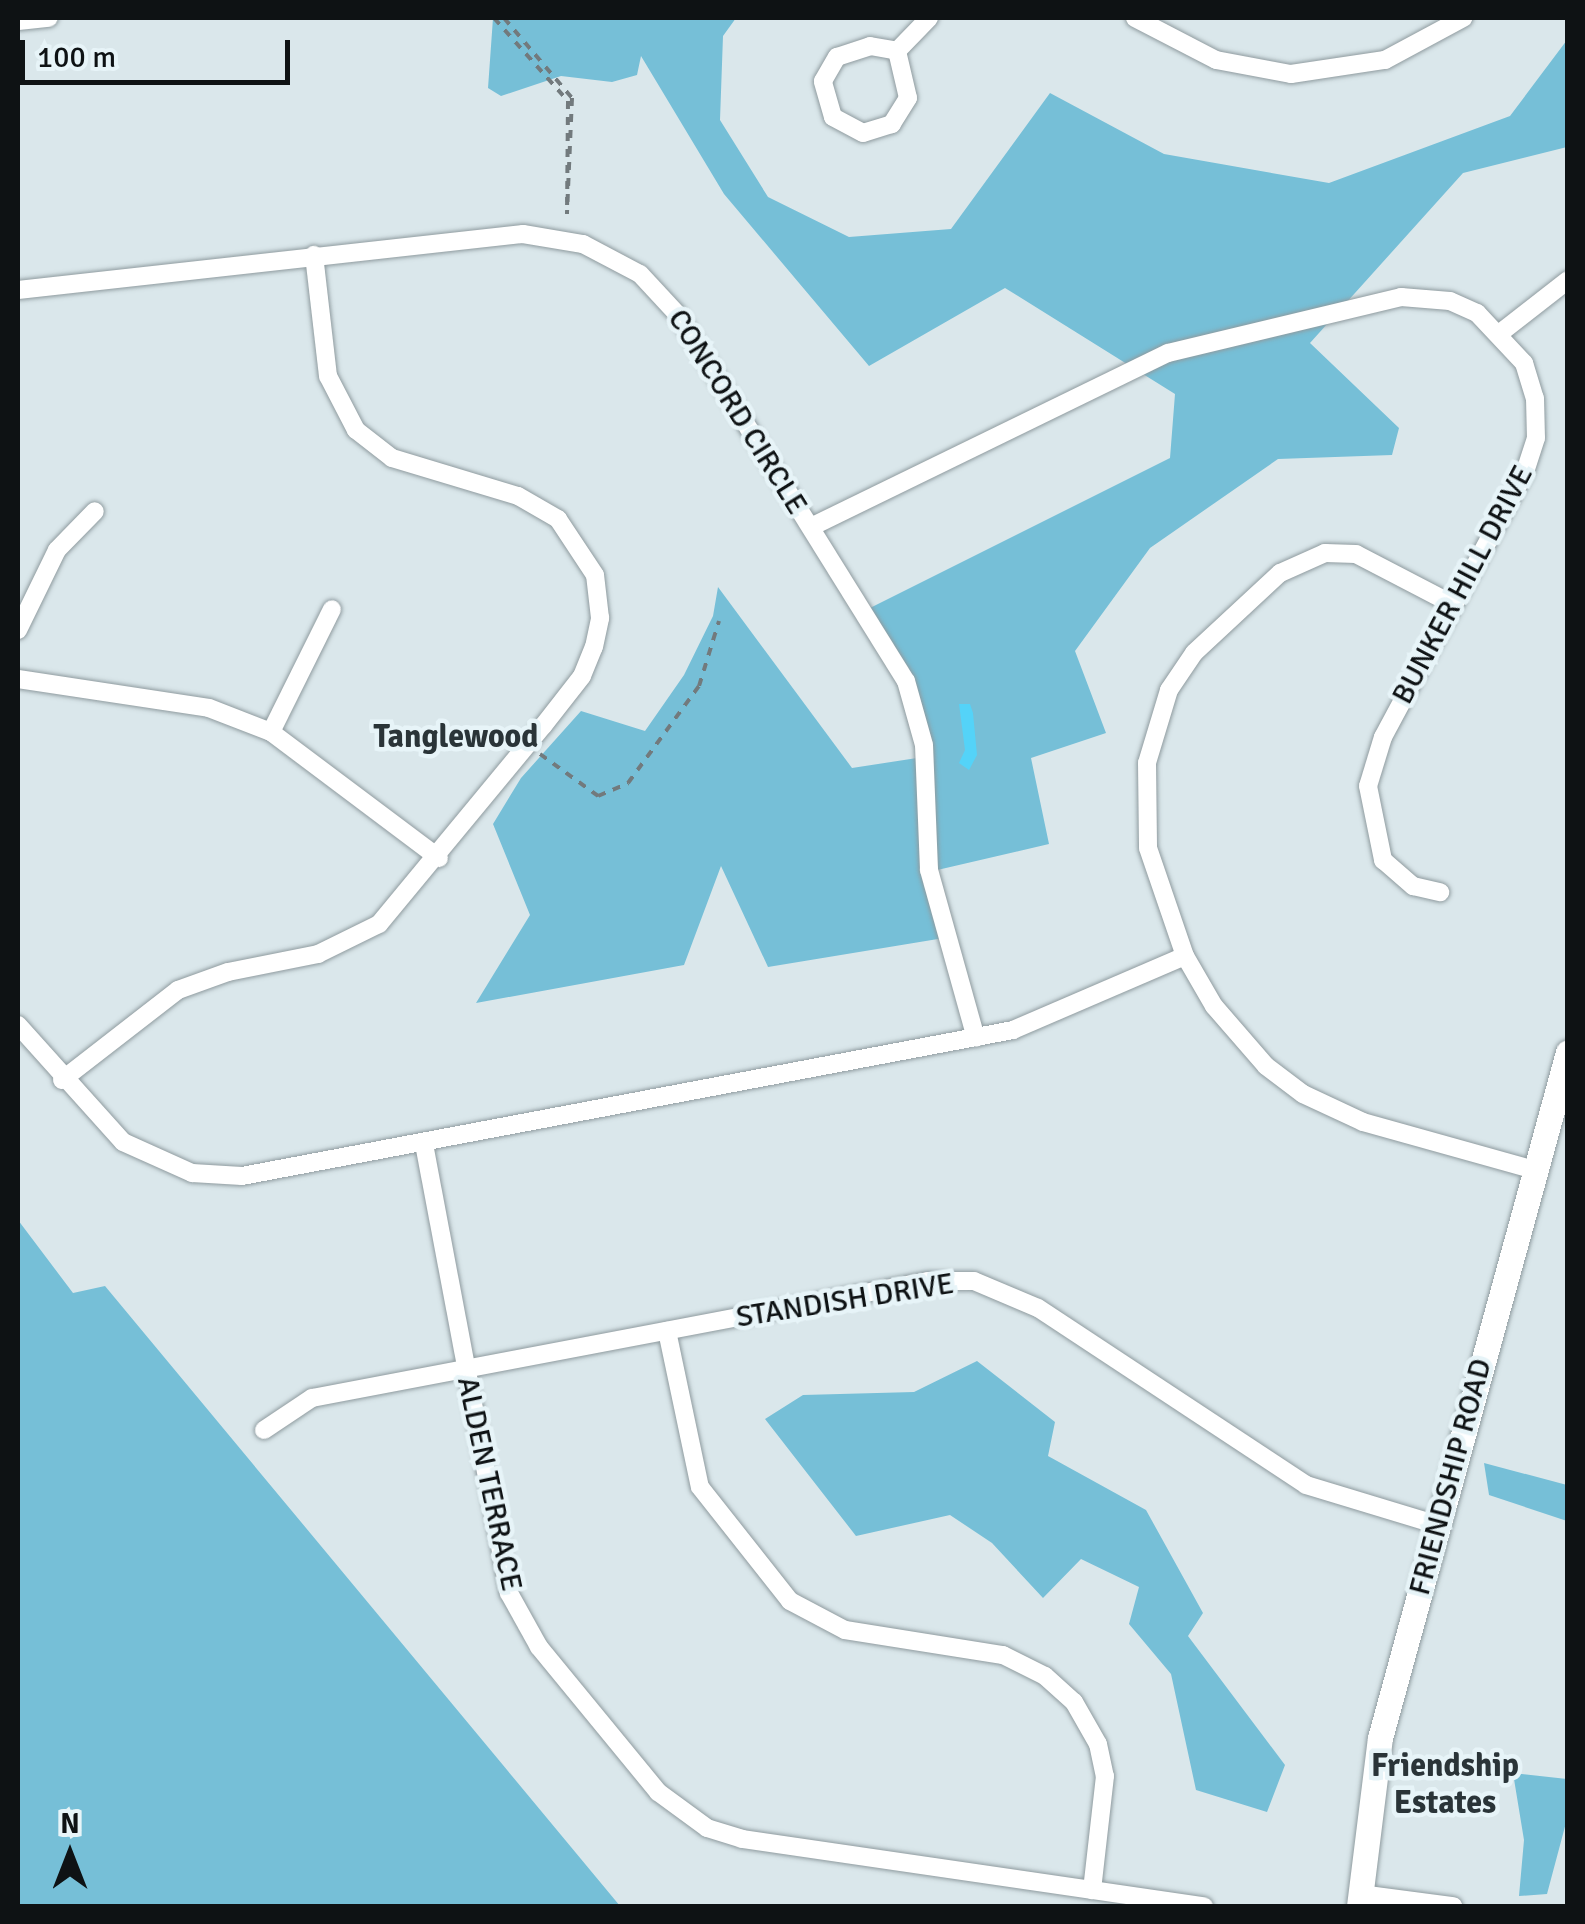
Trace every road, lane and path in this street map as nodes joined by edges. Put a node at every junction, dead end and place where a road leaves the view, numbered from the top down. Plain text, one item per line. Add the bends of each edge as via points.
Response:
1 (49, 18) edge
2 (494, 18) edge
3 (504, 18) edge
4 (929, 18) edge
5 (1135, 18) edge
6 (1463, 18) edge
7 (18, 21) edge
8 (898, 51) junction
9 (314, 254) junction
10 (1568, 280) edge
11 (18, 290) edge
12 (1500, 332) junction
13 (95, 511) dead end
14 (811, 527) junction
15 (1449, 602) junction
16 (332, 609) dead end
17 (719, 622) dead end
18 (18, 630) edge
19 (18, 679) edge
20 (271, 732) junction
21 (527, 746) junction
22 (439, 858) junction
23 (1440, 892) dead end
24 (1185, 956) junction
25 (18, 1025) edge
26 (976, 1038) junction
27 (1568, 1052) edge
28 (62, 1080) junction
29 (424, 1144) junction
30 (1535, 1170) junction
31 (668, 1331) junction
32 (465, 1369) junction
33 (264, 1430) dead end
34 (1438, 1525) junction
35 (1092, 1890) junction
36 (1360, 1900) edge
37 (1204, 1906) edge
38 (1453, 1906) edge

1 - 7 street
2 - 3 path via 568,101 566,214 572,98
4 - 8 street
5 - 6 street via 1216,60 1291,74 1386,60
8 - 8 street via 909,84 903,112 878,131 842,126 823,94 828,67 860,46
9 - 11 street, CONCORD CIRCLE
9 - 14 street, CONCORD CIRCLE via 523,234 561,237 621,261 678,315
9 - 21 street via 328,376 356,430 392,458 542,508 570,530 588,560 599,595 594,647 582,676
10 - 12 street
12 - 14 street, BUNKER HILL DRIVE via 1461,305 1402,297 1185,347
12 - 15 street, BUNKER HILL DRIVE via 1530,378 1536,438 1524,474
13 - 18 street via 57,550
14 - 26 street, CONCORD CIRCLE via 916,704 929,870
15 - 23 street, BUNKER HILL DRIVE via 1383,737 1368,786 1383,860 1413,886
15 - 24 street via 1356,554 1306,557 1280,572 1178,674 1156,723 1144,804 1156,888
16 - 20 street
17 - 21 path via 699,686 628,783 606,796 586,791
19 - 20 street via 209,708
20 - 22 street
21 - 22 street
22 - 28 street via 397,908 354,940 178,990
24 - 26 street via 1051,1017
24 - 30 street via 1240,1040 1304,1094 1364,1122
25 - 28 street
26 - 29 street
27 - 30 street, FRIENDSHIP ROAD
28 - 29 street via 123,1142 192,1173 262,1174
29 - 32 street, ALDEN TERRACE
30 - 34 street, FRIENDSHIP ROAD
31 - 32 street, STANDISH DRIVE
31 - 34 street, STANDISH DRIVE via 928,1281 974,1281 1038,1308 1306,1485
31 - 35 street via 700,1486 790,1600 845,1630 1003,1655 1045,1676 1074,1702 1098,1744 1105,1776
32 - 33 street, STANDISH DRIVE via 312,1398
32 - 35 street, ALDEN TERRACE via 516,1610 672,1806 742,1839
34 - 36 street, FRIENDSHIP ROAD via 1374,1766
35 - 37 street, ALDEN TERRACE
36 - 38 street

